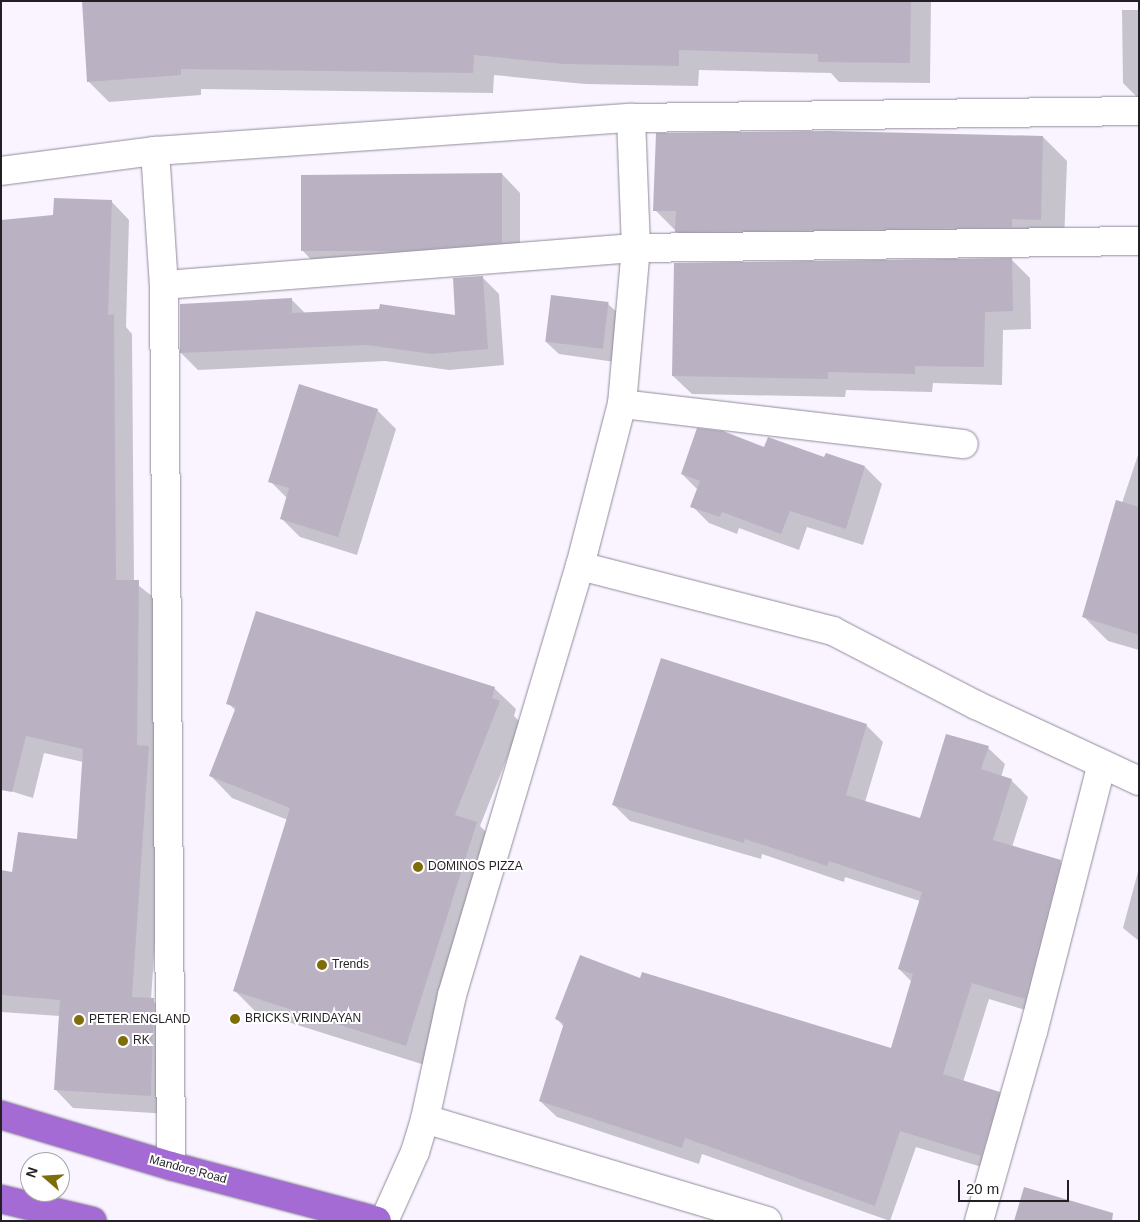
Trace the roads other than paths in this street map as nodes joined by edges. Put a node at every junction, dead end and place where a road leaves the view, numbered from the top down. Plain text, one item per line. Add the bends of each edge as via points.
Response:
1 (1139, 111) edge
2 (631, 118) junction
3 (155, 151) junction
4 (1, 171) edge
5 (1139, 241) edge
6 (636, 248) junction
7 (164, 285) junction
8 (622, 404) junction
9 (964, 444) dead end
10 (580, 566) junction
11 (1101, 766) junction
12 (1139, 781) edge
13 (1, 1115) edge
14 (425, 1119) junction
15 (171, 1166) junction
16 (1, 1199) edge
17 (92, 1221) edge
18 (376, 1221) edge
19 (384, 1221) edge
20 (767, 1221) edge
21 (979, 1221) edge

1 - 2 street
2 - 3 street
2 - 6 street
3 - 4 street
3 - 7 street
5 - 6 street
6 - 7 street
6 - 8 street
7 - 15 street
8 - 9 street
8 - 10 street
10 - 11 street via 833,631
10 - 14 street via 452,995
11 - 12 street
11 - 21 street via 1033,1032
13 - 15 highway, Mandore Road
14 - 19 street via 415,1152
14 - 20 street
15 - 18 highway, Mandore Road
16 - 17 highway

